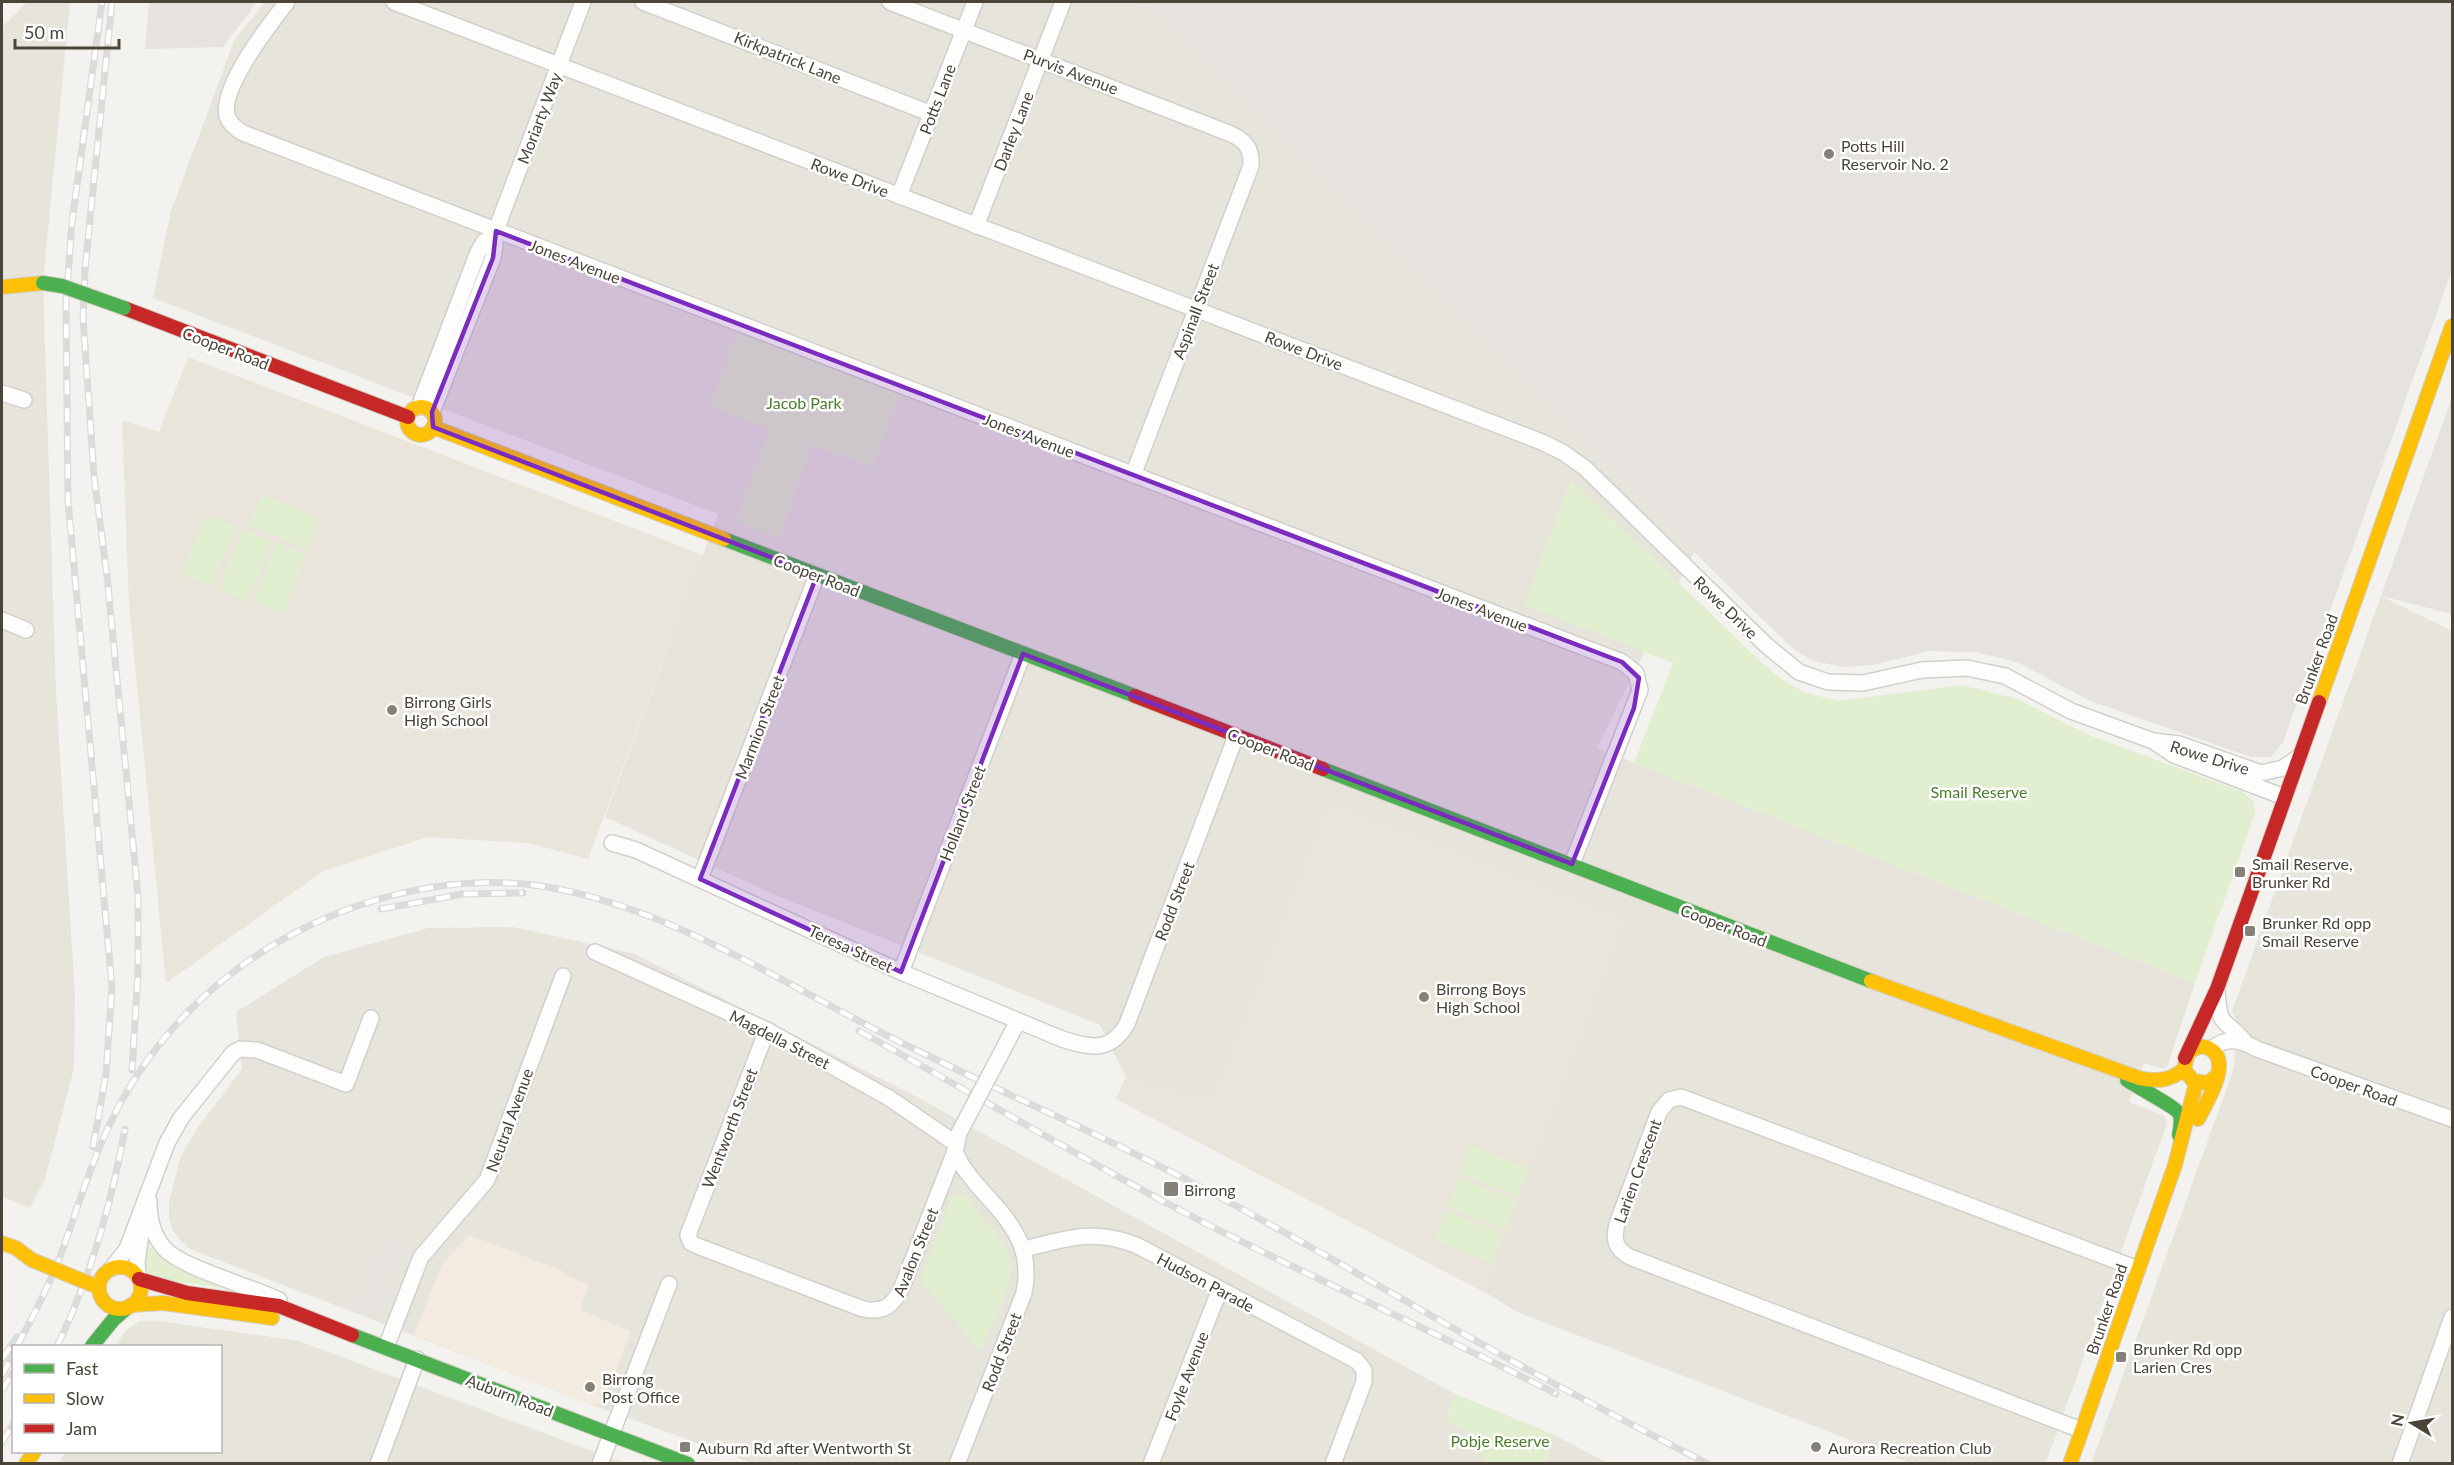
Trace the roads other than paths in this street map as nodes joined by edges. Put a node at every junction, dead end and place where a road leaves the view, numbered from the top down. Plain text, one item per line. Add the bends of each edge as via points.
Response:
1 (287, 2) edge
2 (394, 2) edge
3 (583, 2) edge
4 (644, 2) edge
5 (890, 2) edge
6 (975, 2) edge
7 (1063, 2) edge
8 (964, 30) junction
9 (1041, 60) junction
10 (559, 65) junction
11 (932, 114) junction
12 (1248, 147) joint
13 (899, 196) junction
14 (976, 226) junction
15 (495, 233) junction
16 (2, 287) edge
17 (1196, 309) junction
18 (2452, 326) edge
19 (2, 393) edge
20 (24, 400) dead end
21 (423, 416) junction
22 (1133, 475) junction
23 (817, 575) junction
24 (2, 620) edge
25 (26, 630) dead end
26 (1023, 654) junction
27 (1236, 736) junction
28 (2153, 741) junction
29 (2299, 757) junction
30 (2284, 796) junction
31 (612, 843) dead end
32 (1572, 864) junction
33 (700, 879) junction
34 (595, 952) dead end
35 (901, 972) junction
36 (563, 976) dead end
37 (2214, 996) junction
38 (371, 1018) dead end
39 (1018, 1021) junction
40 (767, 1030) junction
41 (2251, 1046) junction
42 (1092, 1047) joint
43 (2215, 1058) junction
44 (2184, 1063) junction
45 (2110, 1069) junction
46 (2194, 1082) junction
47 (2452, 1119) edge
48 (955, 1147) junction
49 (2175, 1165) junction
50 (147, 1199) junction
51 (691, 1227) joint
52 (2, 1243) edge
53 (1024, 1250) junction
54 (2138, 1269) junction
55 (138, 1277) junction
56 (102, 1281) junction
57 (669, 1284) dead end
58 (1220, 1289) junction
59 (130, 1306) junction
60 (302, 1312) junction
61 (2452, 1317) edge
62 (332, 1327) junction
63 (92, 1345) edge
64 (93, 1345) edge
65 (386, 1347) junction
66 (417, 1359) junction
67 (2081, 1430) junction
68 (611, 1433) junction
69 (378, 1464) edge
70 (600, 1464) edge
71 (688, 1464) edge
72 (957, 1464) edge
73 (1151, 1464) edge
74 (1333, 1464) edge
75 (2070, 1464) edge
76 (2400, 1464) edge

1 - 15 street, Jones Avenue via 246,56 227,107 230,123 243,133
2 - 10 street, Rowe Drive
3 - 10 street, Moriarty Way
4 - 11 street, Kirkpatrick Lane
5 - 8 street, Purvis Avenue
6 - 8 street, Potts Lane
7 - 9 street, Darley Lane
8 - 9 street, Purvis Avenue
8 - 11 street, Potts Lane
9 - 12 street, Purvis Avenue via 1231,134
9 - 14 street, Darley Lane
10 - 13 street, Rowe Drive
10 - 15 street, Moriarty Way
11 - 13 street, Potts Lane
12 - 17 street, Aspinall Street via 1251,166
13 - 14 street, Rowe Drive
14 - 17 street, Rowe Drive
15 - 21 street, Moriarty Way via 492,258
15 - 22 street, Jones Avenue
16 - 21 street, Cooper Road, bridge via 43,283 62,286
17 - 22 street, Aspinall Street
17 - 28 street, Rowe Drive via 1564,453 1585,468 1772,651 1799,672 1837,683 1863,683 1922,670 1985,671 2017,681 2071,711
18 - 29 street, Brunker Road
19 - 20 street
21 - 23 street, Cooper Road
22 - 32 street, Jones Avenue via 1622,662 1636,673 1640,690 1637,699
23 - 26 street, Cooper Road
23 - 33 street, Marmion Street
24 - 25 street
26 - 27 street, Cooper Road
26 - 35 street, Holland Street
27 - 32 street, Cooper Road
27 - 42 street, Rodd Street via 1127,1024 1115,1039
28 - 29 street, Rowe Drive via 2179,744 2261,772 2283,768
28 - 30 street, Rowe Drive via 2174,755
29 - 30 street, Brunker Road
30 - 37 street, Brunker Road
31 - 33 street, Teresa Street
32 - 45 street, Cooper Road
33 - 35 street, Teresa Street
34 - 40 street, Magdella Street
35 - 39 street, Teresa Street
36 - 65 street, Neutral Avenue via 487,1180 421,1257
37 - 41 street via 2223,1023
37 - 43 street, Brunker Road
37 - 44 street, Brunker Road
38 - 50 street via 346,1084 256,1050 240,1049 233,1053 181,1118 167,1143
39 - 42 street, Teresa Street
39 - 48 street, Avalon Street, bridge
40 - 48 street, Magdella Street via 889,1098
40 - 51 street, Wentworth Street
41 - 43 street, Cooper Road via 2223,1041
41 - 47 street, Cooper Road
43 - 44 street via 2196,1048
43 - 46 street via 2208,1083
43 - 49 street, Brunker Road
44 - 45 street via 2177,1076 2163,1082
44 - 46 street
45 - 46 street via 2142,1087 2161,1092
45 - 49 street via 2180,1112
46 - 49 street, Brunker Road
48 - 51 street, Avalon Street via 898,1296 879,1311 863,1309 691,1243
48 - 53 street, Rodd Street via 965,1171 1007,1219
49 - 54 street, Brunker Road
50 - 55 street via 137,1259
50 - 56 street via 127,1249
50 - 60 street, Auburn Road via 154,1231 170,1254
52 - 56 street, bridge
53 - 58 street, Hudson Parade via 1100,1235 1119,1239
53 - 72 street, Rodd Street via 1024,1293
54 - 67 street, Brunker Road
54 - 67 street, Larien Crescent via 1681,1097 1669,1100 1659,1112 1617,1224 1615,1241 1622,1253 1630,1257
55 - 56 street via 124,1267
55 - 59 street via 140,1294
55 - 60 street, Auburn Road via 163,1288
56 - 59 street via 111,1306
56 - 63 street via 100,1316
57 - 68 street
58 - 73 street, Foyle Avenue
58 - 74 street, Hudson Parade via 1352,1358 1364,1370 1364,1382
59 - 62 street, Auburn Road via 163,1303
59 - 64 street
60 - 62 street, Auburn Road
61 - 76 street
62 - 65 street, Auburn Road
65 - 66 street, Auburn Road
66 - 68 street, Auburn Road
66 - 69 street
67 - 75 street, Brunker Road
68 - 70 street
68 - 71 street, Auburn Road

